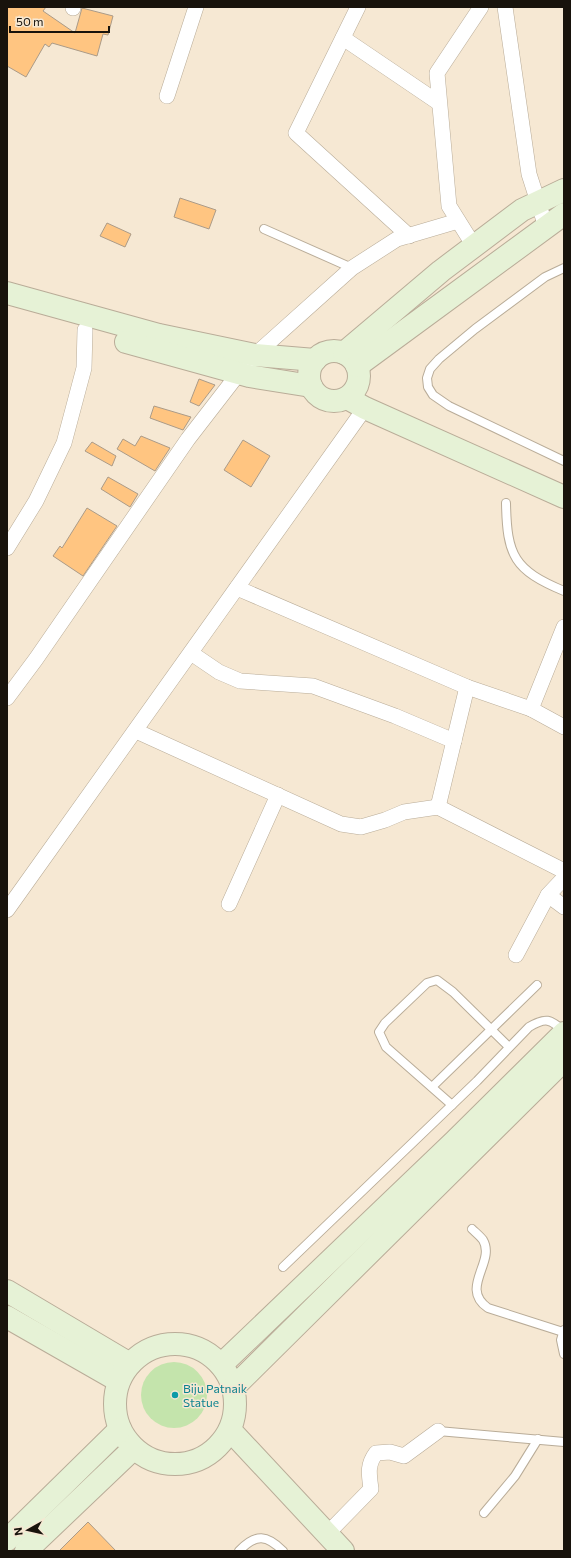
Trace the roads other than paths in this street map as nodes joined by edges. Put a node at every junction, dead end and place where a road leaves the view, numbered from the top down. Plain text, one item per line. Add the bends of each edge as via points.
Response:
1 (196, 7) edge
2 (358, 7) edge
3 (480, 7) edge
4 (505, 7) edge
5 (342, 38) junction
6 (167, 96) dead end
7 (439, 103) junction
8 (564, 190) edge
9 (537, 202) junction
10 (564, 214) edge
11 (458, 221) junction
12 (546, 227) junction
13 (264, 229) dead end
14 (409, 236) junction
15 (474, 246) junction
16 (352, 268) junction
17 (564, 268) edge
18 (7, 293) edge
19 (7, 308) edge
20 (85, 330) junction
21 (256, 355) junction
22 (315, 360) junction
23 (351, 360) junction
24 (239, 373) junction
25 (311, 386) junction
26 (356, 403) junction
27 (564, 461) edge
28 (564, 497) edge
29 (506, 502) dead end
30 (7, 548) edge
31 (237, 588) junction
32 (564, 591) edge
33 (564, 627) edge
34 (191, 654) junction
35 (467, 687) junction
36 (7, 698) edge
37 (531, 709) junction
38 (564, 727) edge
39 (136, 731) junction
40 (454, 741) junction
41 (278, 795) junction
42 (438, 806) junction
43 (564, 871) edge
44 (564, 878) edge
45 (548, 896) junction
46 (229, 904) dead end
47 (564, 907) edge
48 (7, 910) edge
49 (516, 955) dead end
50 (537, 985) dead end
51 (491, 1031) junction
52 (564, 1032) edge
53 (509, 1047) junction
54 (564, 1060) edge
55 (432, 1087) junction
56 (452, 1105) junction
57 (472, 1229) dead end
58 (283, 1267) dead end
59 (7, 1291) edge
60 (7, 1316) edge
61 (564, 1331) edge
62 (564, 1354) edge
63 (221, 1365) junction
64 (125, 1373) junction
65 (234, 1387) junction
66 (120, 1429) junction
67 (230, 1430) junction
68 (438, 1431) joint
69 (538, 1439) junction
70 (564, 1442) edge
71 (133, 1449) junction
72 (484, 1513) dead end
73 (327, 1534) junction
74 (7, 1540) edge
75 (26, 1551) edge
76 (240, 1551) edge
77 (283, 1551) edge
78 (343, 1551) edge

1 - 6 street
2 - 5 street
3 - 7 street via 437,73
4 - 9 street via 530,174
5 - 7 street
5 - 14 street via 296,133
7 - 11 street via 449,206
8 - 9 street
9 - 12 street
9 - 15 street via 522,210
10 - 12 street
11 - 14 street
11 - 15 street
12 - 23 street
13 - 16 lane
14 - 16 street via 397,239
15 - 23 street via 441,271
16 - 21 street
17 - 27 lane via 545,277 475,329 430,368 427,378 428,387 433,395 450,406
18 - 21 street via 159,335
19 - 20 street
20 - 24 street
20 - 30 street via 84,368 64,443 36,501
21 - 22 street
21 - 24 street
22 - 23 street via 332,351
22 - 25 street via 310,371
23 - 26 street via 359,380
24 - 25 street
24 - 36 street via 188,439
25 - 26 street via 316,393 331,401
26 - 28 street
26 - 31 street
29 - 32 lane via 506,527 511,549 520,567 543,582
31 - 34 street
31 - 35 street
33 - 37 street
34 - 39 street
34 - 40 street via 219,672 240,681 313,686
35 - 37 street
35 - 40 street
37 - 38 street
39 - 41 street
39 - 48 street
40 - 42 street
41 - 42 street via 341,824 361,827 404,812
41 - 46 street
42 - 43 street
44 - 45 street
45 - 47 street
45 - 49 street
50 - 51 lane
51 - 53 lane
51 - 55 lane
51 - 55 lane via 453,992 437,980 427,983 395,1013 381,1027 380,1037 386,1047
52 - 53 lane via 553,1022 538,1022 529,1027
52 - 63 street via 455,1141
53 - 56 lane
54 - 65 street
55 - 56 lane
56 - 58 lane
57 - 61 lane via 482,1238 485,1245 476,1288 477,1299 488,1308
59 - 64 street
60 - 64 street
61 - 62 lane via 561,1340
63 - 64 street via 205,1352 186,1344 166,1344 146,1351
63 - 65 street
64 - 66 street via 115,1397
65 - 67 street via 235,1415
66 - 71 street
66 - 74 street
67 - 71 street via 218,1447 202,1458 183,1464 163,1463
67 - 73 street
68 - 69 lane
68 - 73 street via 404,1456 390,1452 376,1453 368,1471 371,1489
69 - 70 lane
69 - 72 lane via 515,1476
71 - 75 street
73 - 78 street
76 - 77 lane via 258,1537 274,1541

